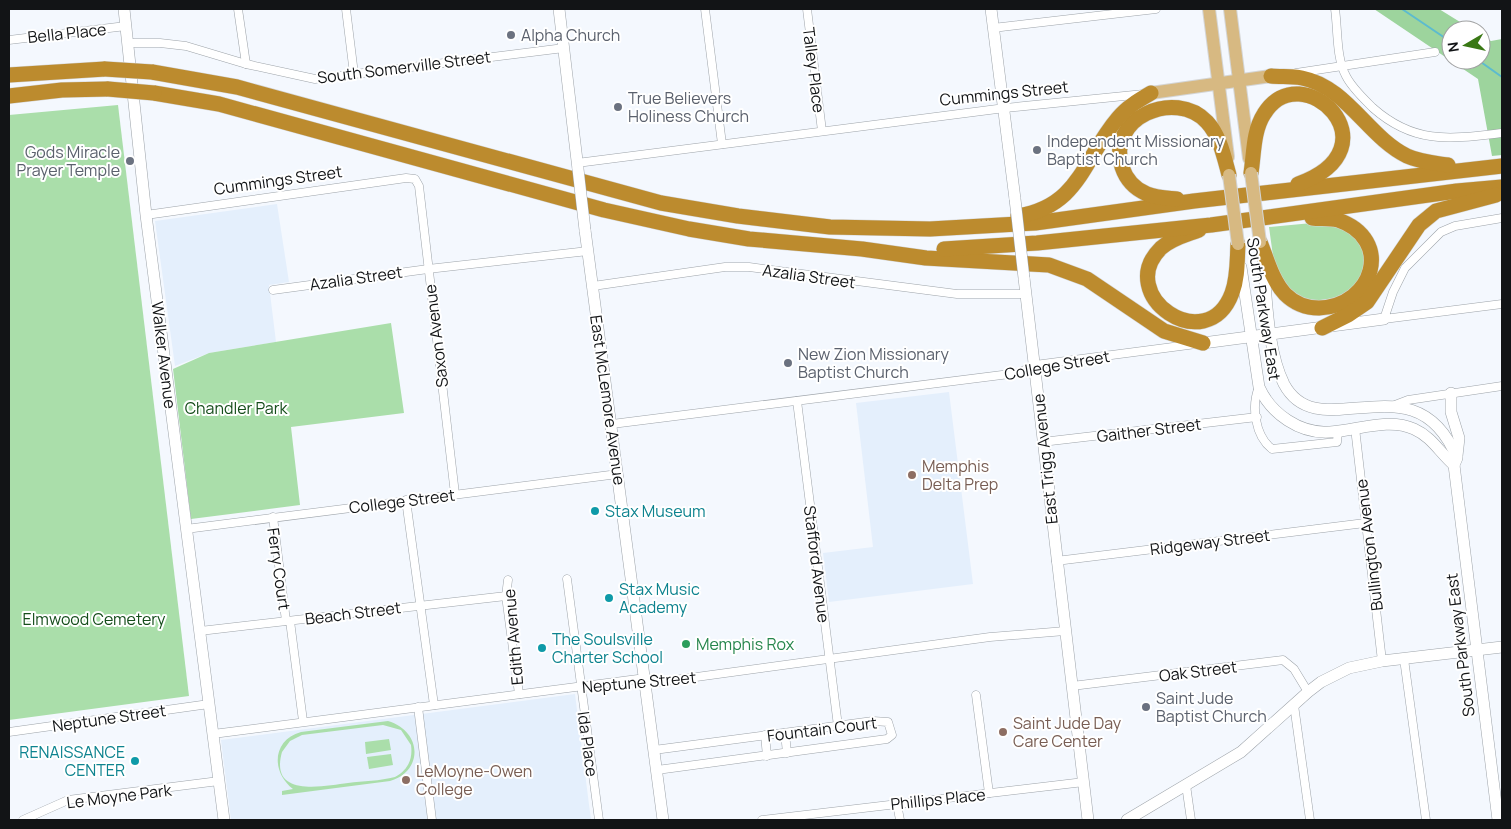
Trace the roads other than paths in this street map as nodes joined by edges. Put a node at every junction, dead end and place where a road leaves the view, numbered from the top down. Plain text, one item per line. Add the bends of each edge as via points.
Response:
1 (124, 9) edge
2 (238, 9) edge
3 (346, 9) edge
4 (559, 9) edge
5 (705, 9) edge
6 (807, 9) edge
7 (991, 9) edge
8 (1156, 9) edge
9 (1209, 9) edge
10 (1230, 9) edge
11 (1335, 9) edge
12 (126, 26) junction
13 (994, 28) junction
14 (9, 40) edge
15 (127, 43) junction
16 (564, 48) junction
17 (1435, 52) dead end
18 (246, 64) junction
19 (1342, 66) junction
20 (354, 74) junction
21 (9, 75) edge
22 (1271, 76) junction
23 (1239, 80) junction
24 (1220, 82) junction
25 (1151, 93) junction
26 (9, 96) edge
27 (1005, 108) junction
28 (822, 131) junction
29 (1502, 133) edge
30 (722, 144) junction
31 (578, 166) junction
32 (1502, 166) edge
33 (1477, 168) junction
34 (1251, 173) junction
35 (1229, 175) junction
36 (415, 179) joint
37 (1502, 187) edge
38 (1272, 193) junction
39 (1502, 193) edge
40 (1194, 202) junction
41 (146, 214) junction
42 (1275, 217) junction
43 (1502, 218) edge
44 (1211, 225) junction
45 (977, 227) junction
46 (1260, 242) junction
47 (1238, 244) junction
48 (868, 250) junction
49 (588, 252) junction
50 (428, 269) junction
51 (593, 286) junction
52 (273, 290) dead end
53 (1026, 294) junction
54 (1502, 304) edge
55 (1384, 319) junction
56 (1322, 328) junction
57 (1271, 334) junction
58 (1251, 337) junction
59 (1203, 343) junction
60 (1035, 365) junction
61 (1502, 386) edge
62 (1259, 387) junction
63 (1450, 393) junction
64 (797, 401) junction
65 (1395, 405) junction
66 (1256, 417) junction
67 (612, 424) junction
68 (1355, 428) junction
69 (1338, 431) junction
70 (1042, 442) junction
71 (1455, 461) junction
72 (618, 474) junction
73 (455, 494) junction
74 (406, 500) junction
75 (272, 517) junction
76 (1365, 523) junction
77 (186, 529) junction
78 (1056, 561) junction
79 (567, 579) dead end
80 (508, 580) dead end
81 (506, 596) junction
82 (420, 605) junction
83 (288, 621) junction
84 (200, 631) junction
85 (1065, 631) junction
86 (1502, 647) edge
87 (1476, 650) junction
88 (829, 659) junction
89 (1404, 659) junction
90 (1382, 661) junction
91 (646, 684) junction
92 (580, 686) junction
93 (1072, 686) junction
94 (1308, 692) junction
95 (519, 694) junction
96 (976, 694) dead end
97 (209, 704) junction
98 (434, 705) junction
99 (1294, 705) junction
100 (418, 706) junction
101 (303, 722) junction
102 (838, 726) junction
103 (9, 732) edge
104 (785, 733) junction
105 (213, 734) junction
106 (765, 736) junction
107 (654, 750) junction
108 (787, 753) junction
109 (767, 756) junction
110 (657, 770) junction
111 (219, 781) junction
112 (1084, 782) junction
113 (1186, 785) junction
114 (989, 793) junction
115 (897, 804) junction
116 (1500, 817) edge
117 (23, 820) edge
118 (224, 820) edge
119 (432, 820) edge
120 (599, 820) edge
121 (663, 820) edge
122 (762, 820) edge
123 (900, 820) edge
124 (1088, 820) edge
125 (1127, 820) edge
126 (1191, 820) edge
127 (1310, 820) edge
128 (1426, 820) edge

1 - 12 main road, Walker Avenue
2 - 18 street
3 - 20 street
4 - 16 main road, East McLemore Avenue
5 - 30 street
6 - 28 street, Talley Place
7 - 13 main road, East Trigg Avenue
8 - 13 street
9 - 24 main road, South Parkway East
10 - 23 main road, South Parkway East
11 - 19 street
12 - 14 street, Bella Place
12 - 15 main road, Walker Avenue
13 - 27 main road, East Trigg Avenue
15 - 18 street, South Somerville Street via 160,42 186,46
15 - 41 main road, Walker Avenue
16 - 20 street, South Somerville Street
16 - 31 main road, East McLemore Avenue
17 - 19 street, Cummings Street
18 - 20 street, South Somerville Street via 315,79
19 - 22 street, Cummings Street
19 - 29 street via 1349,81 1368,103 1410,132 1454,139
21 - 45 highway, bridge via 105,69 152,72 237,87 555,175 692,209 776,222 838,227
22 - 23 main road, Cummings Street
22 - 33 highway via 1302,78 1326,89 1405,155 1427,163
23 - 24 main road, Cummings Street
23 - 34 main road, South Parkway East
24 - 25 main road, Cummings Street
24 - 35 main road, South Parkway East
25 - 27 street, Cummings Street
25 - 45 highway via 1118,118 1082,176 1056,203 1041,211
26 - 48 highway, bridge via 108,89 154,93 233,107 634,218 749,239
27 - 28 street, Cummings Street
27 - 53 main road, East Trigg Avenue, bridge
28 - 30 street, Cummings Street
30 - 31 street, Cummings Street
31 - 49 main road, East McLemore Avenue, bridge
32 - 33 highway
33 - 38 highway
34 - 38 highway via 1257,130 1272,105 1288,96 1301,94 1328,105 1338,118 1342,131 1342,144 1335,160 1322,174
34 - 46 main road, South Parkway East, bridge
35 - 40 highway via 1215,134 1208,123 1196,114 1166,108 1134,120 1122,137 1120,150 1122,168 1128,180 1147,194
35 - 47 main road, South Parkway East, bridge
36 - 41 street, Cummings Street
36 - 50 street, Saxon Avenue via 419,186
37 - 42 highway
38 - 40 highway
39 - 56 highway via 1436,211 1419,225 1366,302
40 - 45 highway via 1067,220
41 - 77 main road, Walker Avenue
42 - 44 highway
42 - 46 highway via 1337,220 1354,229 1366,241 1370,251 1371,269 1365,286 1351,300 1335,306 1313,308 1301,305 1277,284
43 - 55 street via 1455,226 1441,232 1405,268
44 - 47 highway via 1171,241 1153,261 1149,272 1150,290 1165,312 1176,319 1194,322 1220,311 1235,285
44 - 48 highway via 997,247
46 - 57 main road, South Parkway East
47 - 58 main road, South Parkway East
48 - 59 highway via 926,258 1038,263 1059,268 1086,279 1159,328
49 - 50 street, Azalia Street
49 - 51 main road, East McLemore Avenue
50 - 52 street, Azalia Street
50 - 73 street, Saxon Avenue
51 - 53 street, Azalia Street via 725,267 749,267 957,294
51 - 67 main road, East McLemore Avenue
53 - 60 main road, East Trigg Avenue
54 - 55 street, College Street
55 - 56 main road, College Street
56 - 57 main road, College Street
57 - 58 main road, College Street
57 - 65 main road, South Parkway East via 1284,384 1304,403 1340,410
58 - 59 main road, College Street
58 - 62 main road, South Parkway East
59 - 60 street, College Street
60 - 64 street, College Street via 1018,372
60 - 70 main road, East Trigg Avenue
61 - 63 street
62 - 66 street via 1254,399
62 - 69 main road, South Parkway East via 1273,408 1292,423 1316,431
63 - 65 street
63 - 71 main road, South Parkway East via 1450,412 1460,438
64 - 67 street, College Street
64 - 88 street, Stafford Avenue
65 - 71 main road, South Parkway East via 1416,410 1431,420 1450,442
66 - 69 street via 1264,443 1272,449 1337,442
66 - 70 street, Gaither Street
67 - 72 main road, East McLemore Avenue
68 - 69 main road, South Parkway East
68 - 71 main road, South Parkway East via 1397,425 1413,428
68 - 76 street, Bullington Avenue
70 - 78 main road, East Trigg Avenue
71 - 87 main road, South Parkway East
72 - 73 street, College Street
72 - 91 main road, East McLemore Avenue
73 - 74 street, College Street
74 - 75 street, College Street
74 - 82 street
75 - 77 street, College Street
75 - 83 street, Ferry Court
76 - 78 street, Ridgeway Street
76 - 90 street, Bullington Avenue
77 - 84 main road, Walker Avenue
78 - 85 main road, East Trigg Avenue
79 - 92 street, Ida Place
80 - 81 street, Edith Avenue
81 - 82 street, Beach Street
81 - 95 street, Edith Avenue
82 - 83 street, Beach Street
82 - 98 street
83 - 84 street, Beach Street
83 - 101 street, Ferry Court
84 - 97 main road, Walker Avenue
85 - 88 street, Neptune Street via 990,637
85 - 93 main road, East Trigg Avenue
86 - 87 main road
87 - 89 main road
87 - 116 main road, South Parkway East
88 - 91 street, Neptune Street
88 - 102 street, Stafford Avenue
89 - 90 main road
89 - 128 street
90 - 94 main road via 1348,668
91 - 92 street, Neptune Street via 638,679
91 - 107 main road, East McLemore Avenue
92 - 95 street, Neptune Street
92 - 120 street, Ida Place
93 - 94 street, Oak Street via 1283,660 1294,669
93 - 112 main road, East Trigg Avenue
94 - 99 main road
95 - 98 street, Neptune Street
96 - 114 street
97 - 103 street, Neptune Street
97 - 105 main road, Walker Avenue
98 - 100 street, Neptune Street
99 - 113 main road via 1241,752
99 - 127 street
100 - 101 street, Neptune Street
100 - 119 street
101 - 105 street, Neptune Street
102 - 104 street, Fountain Court
102 - 108 street, Fountain Court via 883,720 888,722 892,735 887,739
104 - 106 street, Fountain Court
104 - 108 street
105 - 111 main road, Walker Avenue
106 - 107 street, Fountain Court
106 - 109 street
107 - 110 main road, East McLemore Avenue
108 - 109 street, Fountain Court
109 - 110 street, Fountain Court
110 - 121 main road, East McLemore Avenue
111 - 117 street, Le Moyne Park via 68,800
111 - 118 main road, Walker Avenue
112 - 114 street, Phillips Place
112 - 124 main road, East Trigg Avenue
113 - 125 main road
113 - 126 street
114 - 115 street, Phillips Place
115 - 122 street, Phillips Place
115 - 123 street

